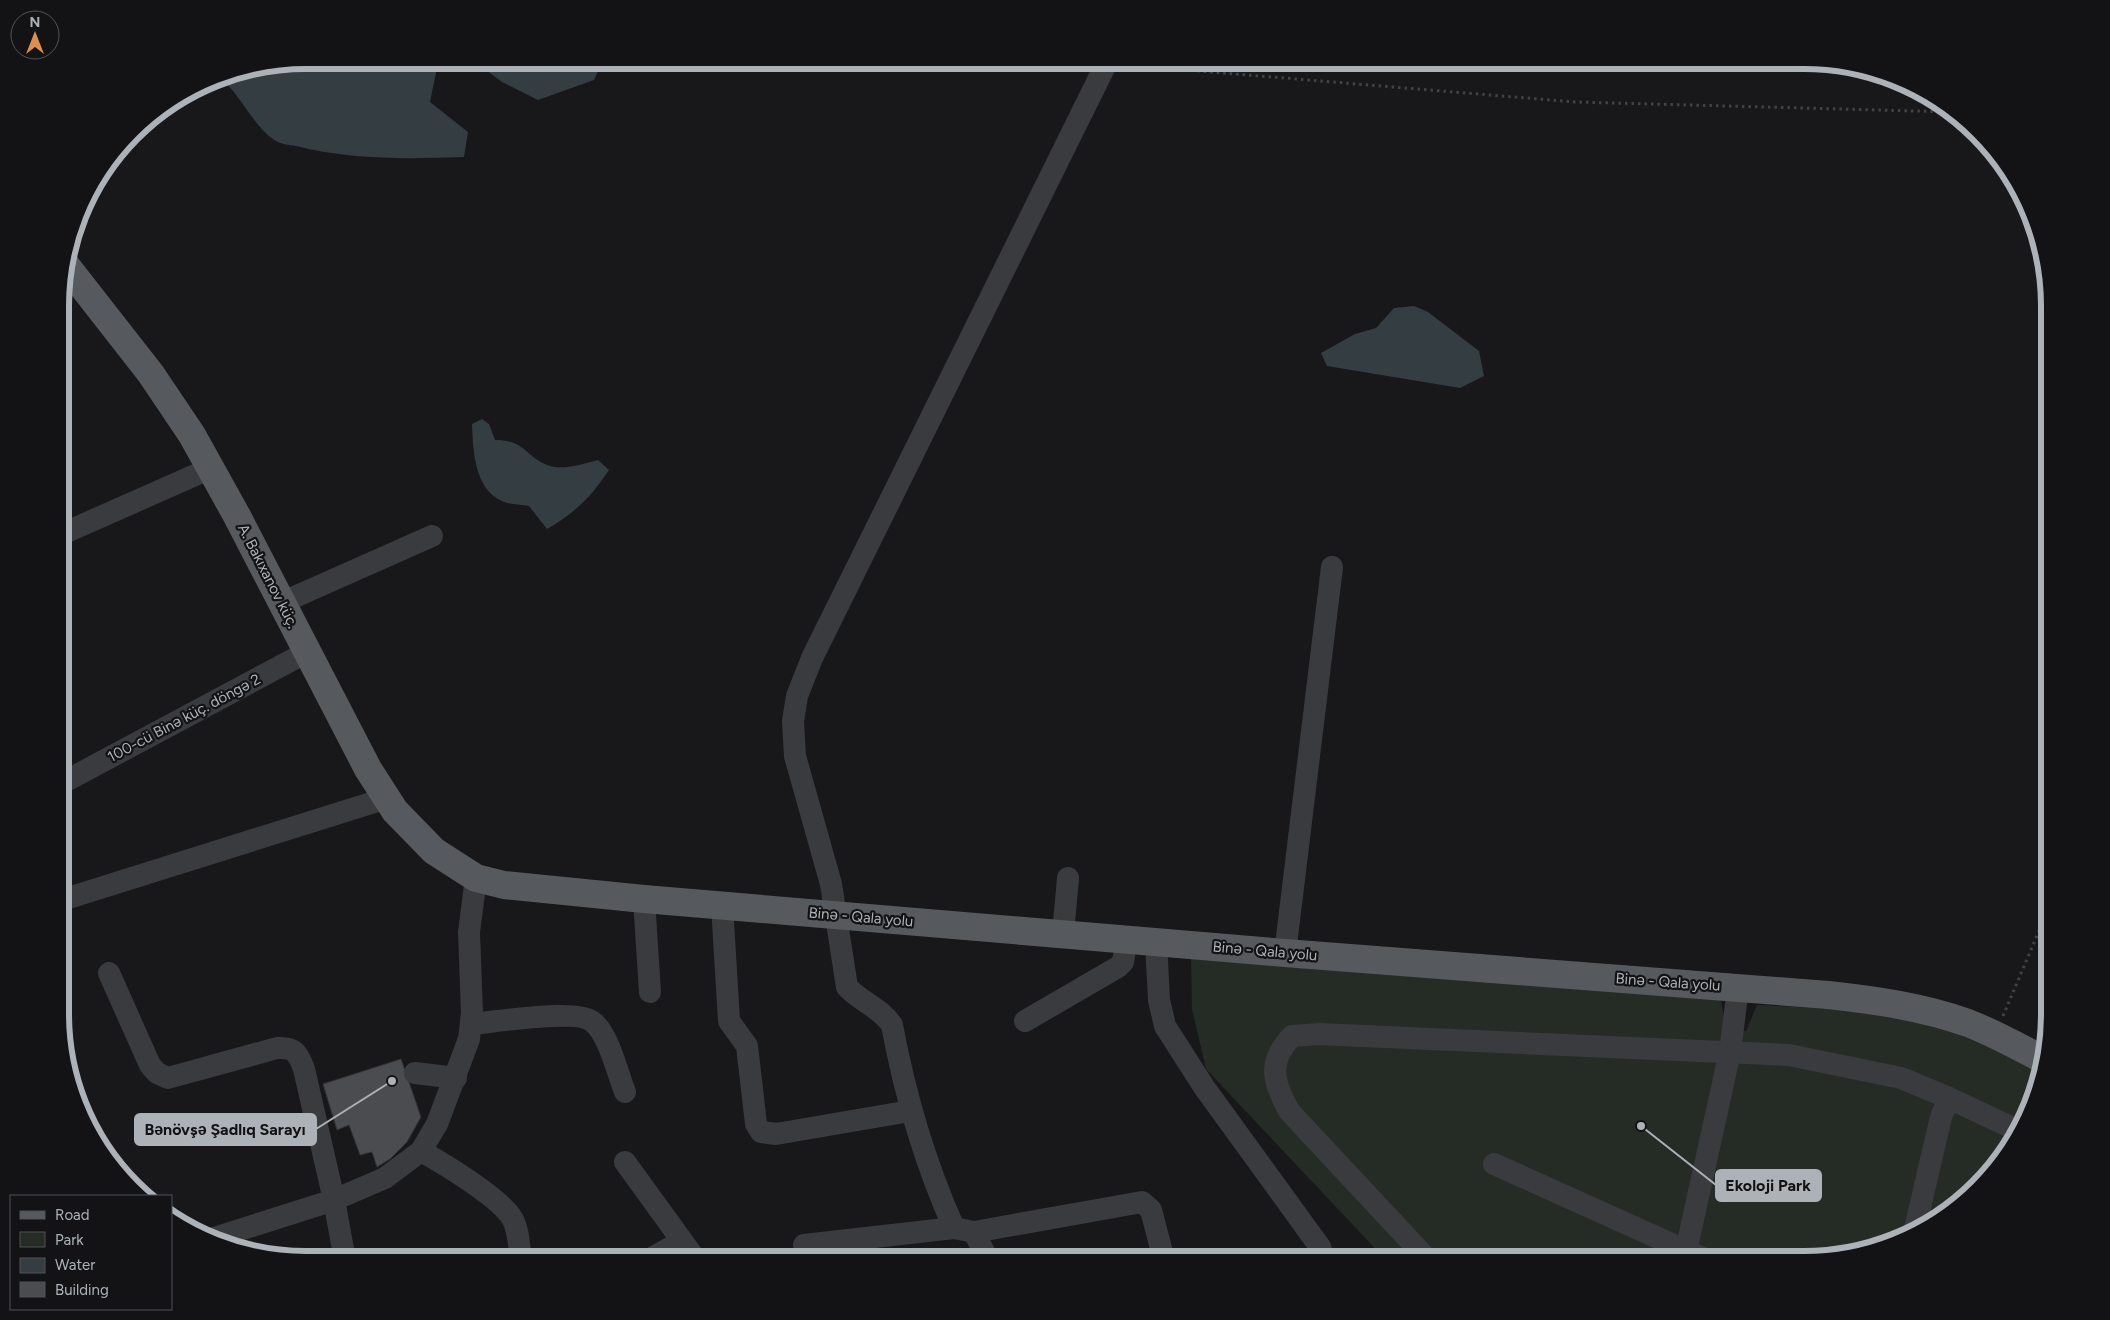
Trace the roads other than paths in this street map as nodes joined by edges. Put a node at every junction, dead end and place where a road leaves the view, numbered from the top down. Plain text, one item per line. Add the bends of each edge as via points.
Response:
1 (1104, 69) edge
2 (71, 272) edge
3 (211, 468) junction
4 (69, 531) edge
5 (432, 536) dead end
6 (1332, 567) dead end
7 (281, 603) junction
8 (307, 652) junction
9 (69, 779) edge
10 (387, 798) junction
11 (476, 878) junction
12 (1068, 878) dead end
13 (69, 898) edge
14 (644, 899) junction
15 (722, 905) junction
16 (836, 914) junction
17 (1063, 934) junction
18 (1127, 939) junction
19 (1156, 942) junction
20 (1285, 953) junction
21 (110, 973) dead end
22 (1738, 988) junction
23 (650, 992) dead end
24 (1025, 1021) dead end
25 (472, 1024) junction
26 (1730, 1052) junction
27 (2038, 1057) edge
28 (415, 1073) dead end
29 (456, 1078) junction
30 (625, 1092) dead end
31 (1949, 1098) junction
32 (910, 1111) junction
33 (2013, 1128) edge
34 (421, 1151) junction
35 (625, 1162) dead end
36 (1494, 1164) dead end
37 (334, 1200) junction
38 (1916, 1223) edge
39 (964, 1230) junction
40 (221, 1236) edge
41 (682, 1242) junction
42 (804, 1245) dead end
43 (343, 1251) edge
44 (520, 1251) edge
45 (665, 1251) edge
46 (689, 1251) edge
47 (981, 1251) edge
48 (1162, 1251) edge
49 (1321, 1251) edge
50 (1420, 1251) edge
51 (1677, 1251) edge
52 (1686, 1251) edge

1 - 16 street via 816,650 797,696 793,721 795,756 831,884
2 - 3 main road, A. Bakıxanov küç. via 151,374
3 - 4 street
3 - 7 main road, A. Bakıxanov küç.
5 - 7 street
6 - 20 street
7 - 8 main road, A. Bakıxanov küç.
8 - 9 street, 100-cü Binə küç. döngə 2
8 - 10 main road, A. Bakıxanov küç.
10 - 11 main road, A. Bakıxanov küç. via 404,821 434,851
10 - 13 street
11 - 14 main road, Binə - Qala yolu via 504,885
11 - 25 street via 469,932
12 - 17 street
14 - 15 main road, Binə - Qala yolu
14 - 23 street
15 - 16 main road, Binə - Qala yolu
15 - 32 street via 730,1021 747,1046 756,1124 761,1132 776,1134
16 - 17 main road, Binə - Qala yolu
16 - 32 street via 847,987 892,1025
17 - 18 main road, Binə - Qala yolu
18 - 19 main road, Binə - Qala yolu
18 - 24 street via 1123,962 1118,967
19 - 20 main road, Binə - Qala yolu
19 - 49 street via 1159,1000 1165,1026 1204,1087
20 - 22 main road, Binə - Qala yolu
21 - 37 street via 150,1065 168,1078 277,1048 289,1047 297,1052 304,1069
22 - 26 street
22 - 27 main road, Binə - Qala yolu via 1828,995 1907,1007 1946,1016 1995,1035
25 - 29 street
25 - 30 street via 569,1014 592,1020 603,1035
26 - 31 street via 1789,1055 1901,1078
26 - 50 street via 1319,1034 1292,1036 1280,1048 1274,1072 1279,1092 1289,1111
26 - 52 street
28 - 29 street
29 - 34 street via 437,1124
31 - 33 street
31 - 38 street via 1941,1117
32 - 39 street
34 - 37 street via 385,1178
34 - 44 street via 456,1172 505,1209 513,1220
35 - 41 street
36 - 51 street
37 - 40 street
37 - 43 street
39 - 42 street
39 - 47 street
39 - 48 street via 1142,1202 1151,1210
41 - 45 street
41 - 46 street

